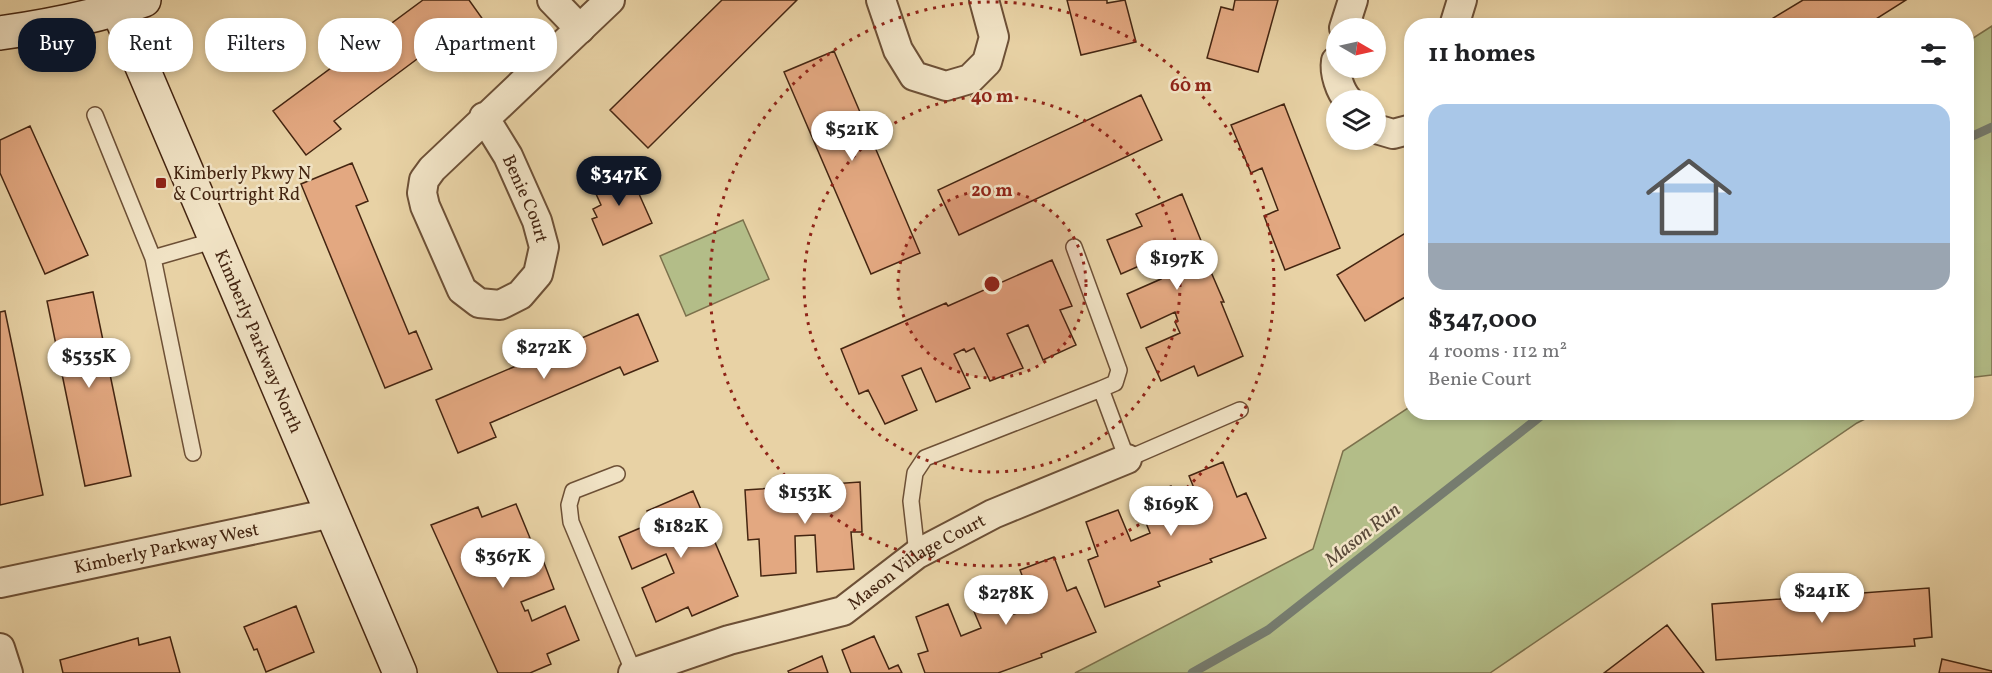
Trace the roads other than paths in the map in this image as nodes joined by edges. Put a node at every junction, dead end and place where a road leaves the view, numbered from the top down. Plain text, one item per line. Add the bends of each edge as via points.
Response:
1 (552, 0) edge
2 (610, 0) edge
3 (881, 0) edge
4 (984, 0) edge
5 (1353, 0) edge
6 (1462, 0) edge
7 (126, 3) edge
8 (1347, 18) edge
9 (1456, 18) edge
10 (580, 29) junction
11 (0, 33) edge
12 (95, 115) dead end
13 (484, 117) junction
14 (1404, 131) edge
15 (1386, 132) edge
16 (216, 240) junction
17 (1074, 247) dead end
18 (153, 258) junction
19 (1101, 389) junction
20 (1240, 410) dead end
21 (193, 453) dead end
22 (1127, 459) junction
23 (617, 474) dead end
24 (332, 513) junction
25 (917, 554) junction
26 (0, 583) edge
27 (0, 648) edge
28 (8, 673) edge
29 (400, 673) edge
30 (633, 673) edge

1 - 10 street
2 - 10 street, Benie Court
3 - 4 street via 898,50 914,76 946,86 970,80 987,62 994,37
5 - 8 street
6 - 9 street
7 - 11 street via 60,24
7 - 16 street, Kimberly Parkway North
10 - 13 street, Benie Court
12 - 18 lane
13 - 13 street, Benie Court via 508,156 537,221 544,247 538,274 520,295 501,304 479,303 462,290 422,193 424,180 432,169
14 - 15 street
16 - 18 lane
16 - 24 street, Kimberly Parkway North
17 - 19 lane via 1119,370 1115,383
18 - 21 lane
19 - 22 lane
19 - 25 lane via 925,458 915,473 911,501
20 - 22 lane
22 - 25 street, Mason Village Court via 993,514
23 - 30 lane via 573,492 568,505 571,522
24 - 26 street, Kimberly Parkway West
24 - 29 street, Kimberly Parkway North
25 - 30 street, Mason Village Court via 843,611 729,640
27 - 28 street

